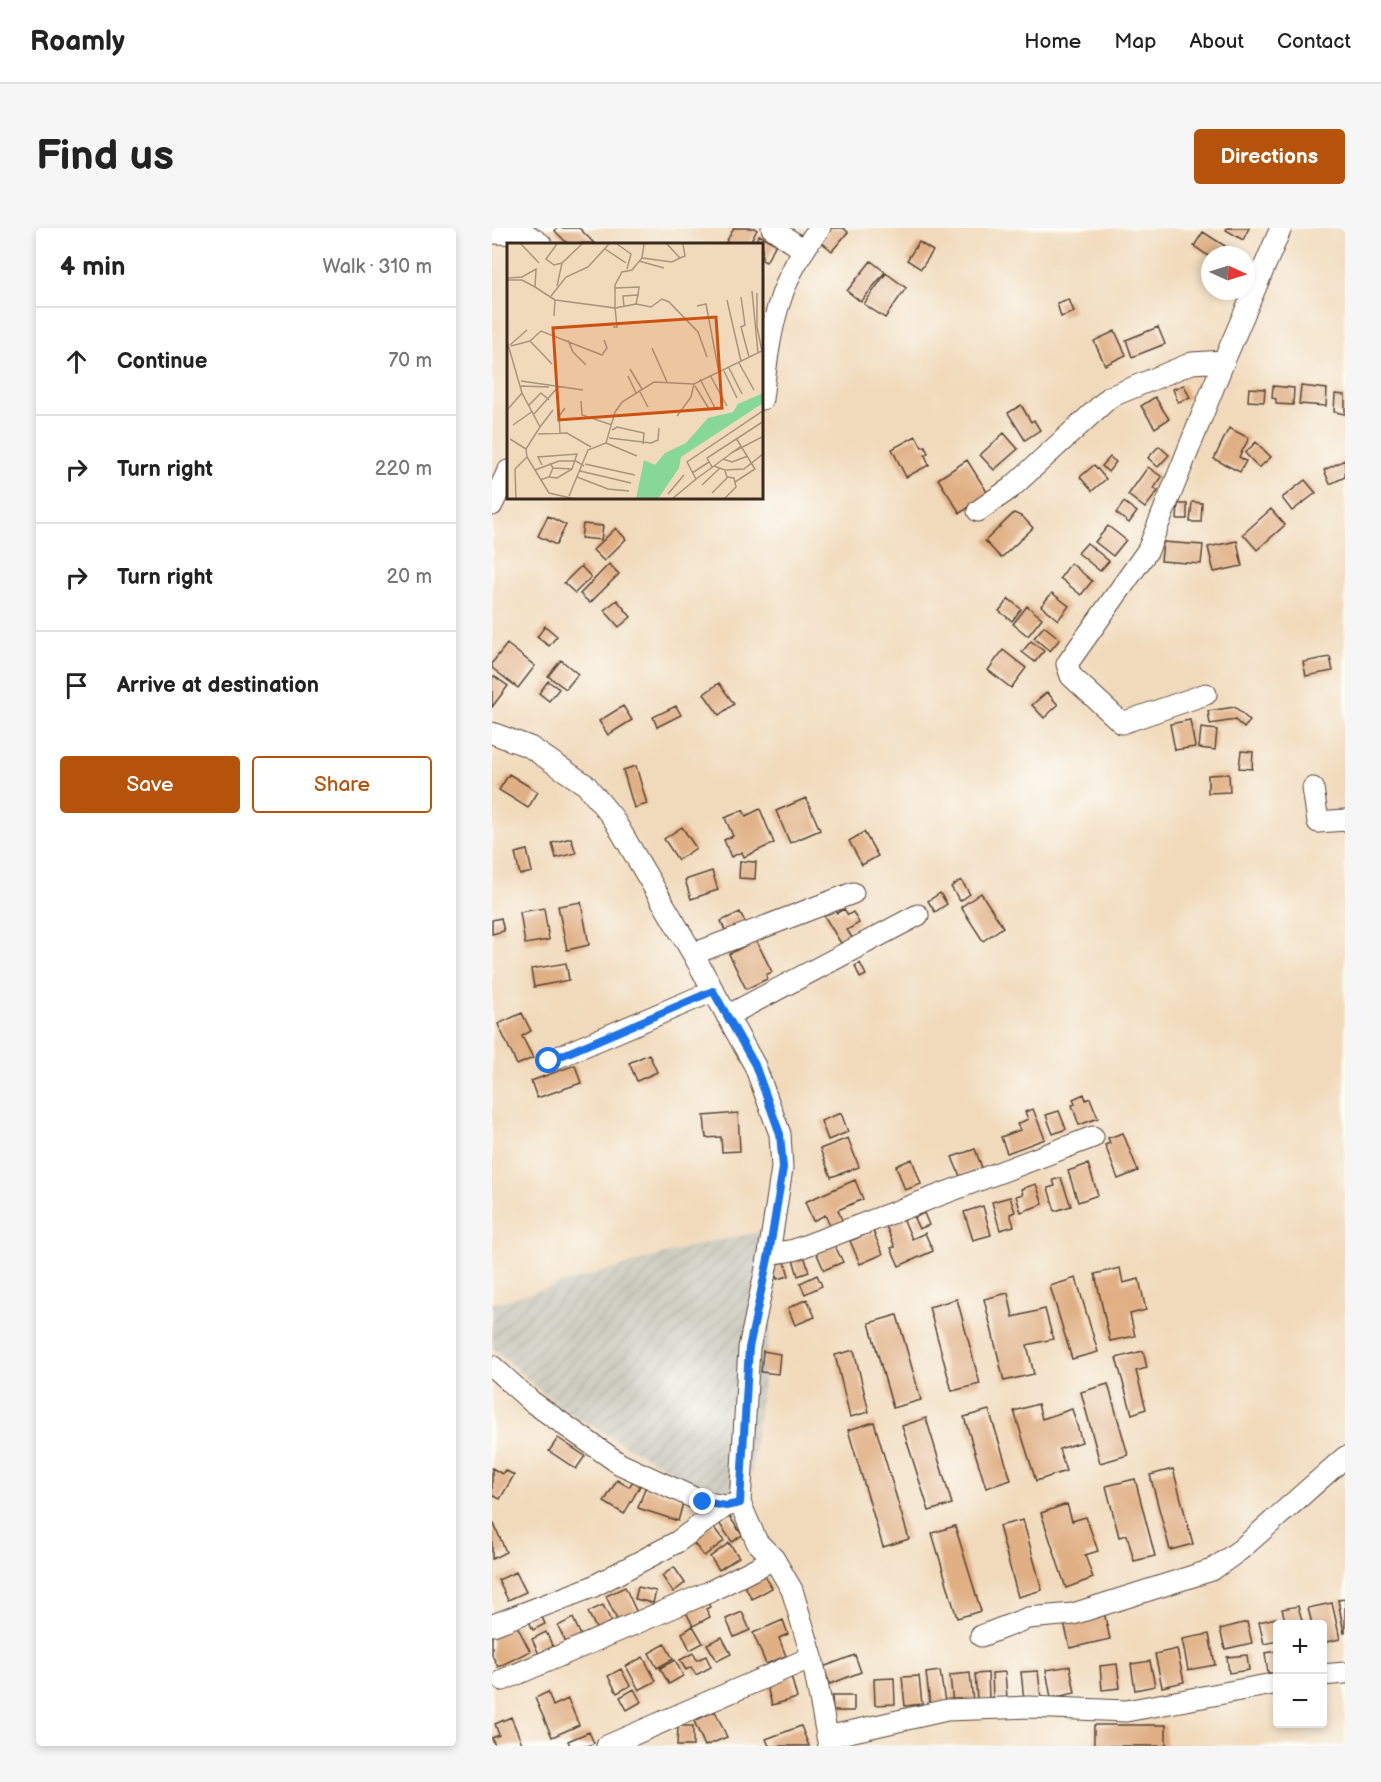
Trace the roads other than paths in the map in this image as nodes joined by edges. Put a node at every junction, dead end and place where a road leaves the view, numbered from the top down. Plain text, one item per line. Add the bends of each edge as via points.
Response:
1 (772, 228) edge
2 (820, 228) edge
3 (1281, 228) edge
4 (492, 233) edge
5 (539, 243) edge
6 (802, 249) junction
7 (1224, 361) junction
8 (764, 383) edge
9 (507, 473) edge
10 (492, 505) edge
11 (978, 512) dead end
12 (1206, 694) dead end
13 (492, 733) edge
14 (1313, 788) dead end
15 (1345, 820) edge
16 (853, 893) dead end
17 (918, 915) dead end
18 (693, 954) junction
19 (713, 991) junction
20 (727, 1016) junction
21 (549, 1061) dead end
22 (1093, 1137) dead end
23 (769, 1254) junction
24 (492, 1366) edge
25 (1345, 1457) edge
26 (733, 1505) junction
27 (774, 1559) junction
28 (493, 1625) edge
29 (981, 1636) dead end
30 (812, 1657) junction
31 (1345, 1673) edge
32 (1327, 1675) edge
33 (503, 1680) dead end
34 (1273, 1684) edge
35 (828, 1741) edge
36 (607, 1746) edge

1 - 6 street
2 - 6 street
3 - 7 street
4 - 5 street via 526,234
6 - 8 street via 778,302
7 - 11 street via 1192,363 1110,397 1011,489
7 - 12 street via 1148,550 1067,664 1071,676 1122,723
9 - 10 street
13 - 18 street via 530,747 586,785 613,818
14 - 15 street via 1318,822
16 - 18 street
17 - 20 street
18 - 19 street
19 - 20 street
19 - 21 street
20 - 23 street via 755,1065 780,1134 783,1168
22 - 23 street via 794,1250
23 - 26 street via 749,1348
24 - 26 street via 532,1402 620,1464 703,1502
25 - 29 street via 1212,1570 1073,1614 1028,1618
26 - 27 street via 757,1542
26 - 28 street via 677,1542 592,1587
27 - 30 street via 792,1590
27 - 33 street via 709,1592
30 - 35 street
30 - 36 street
31 - 32 street
34 - 35 street via 1126,1711 1029,1707 947,1710

